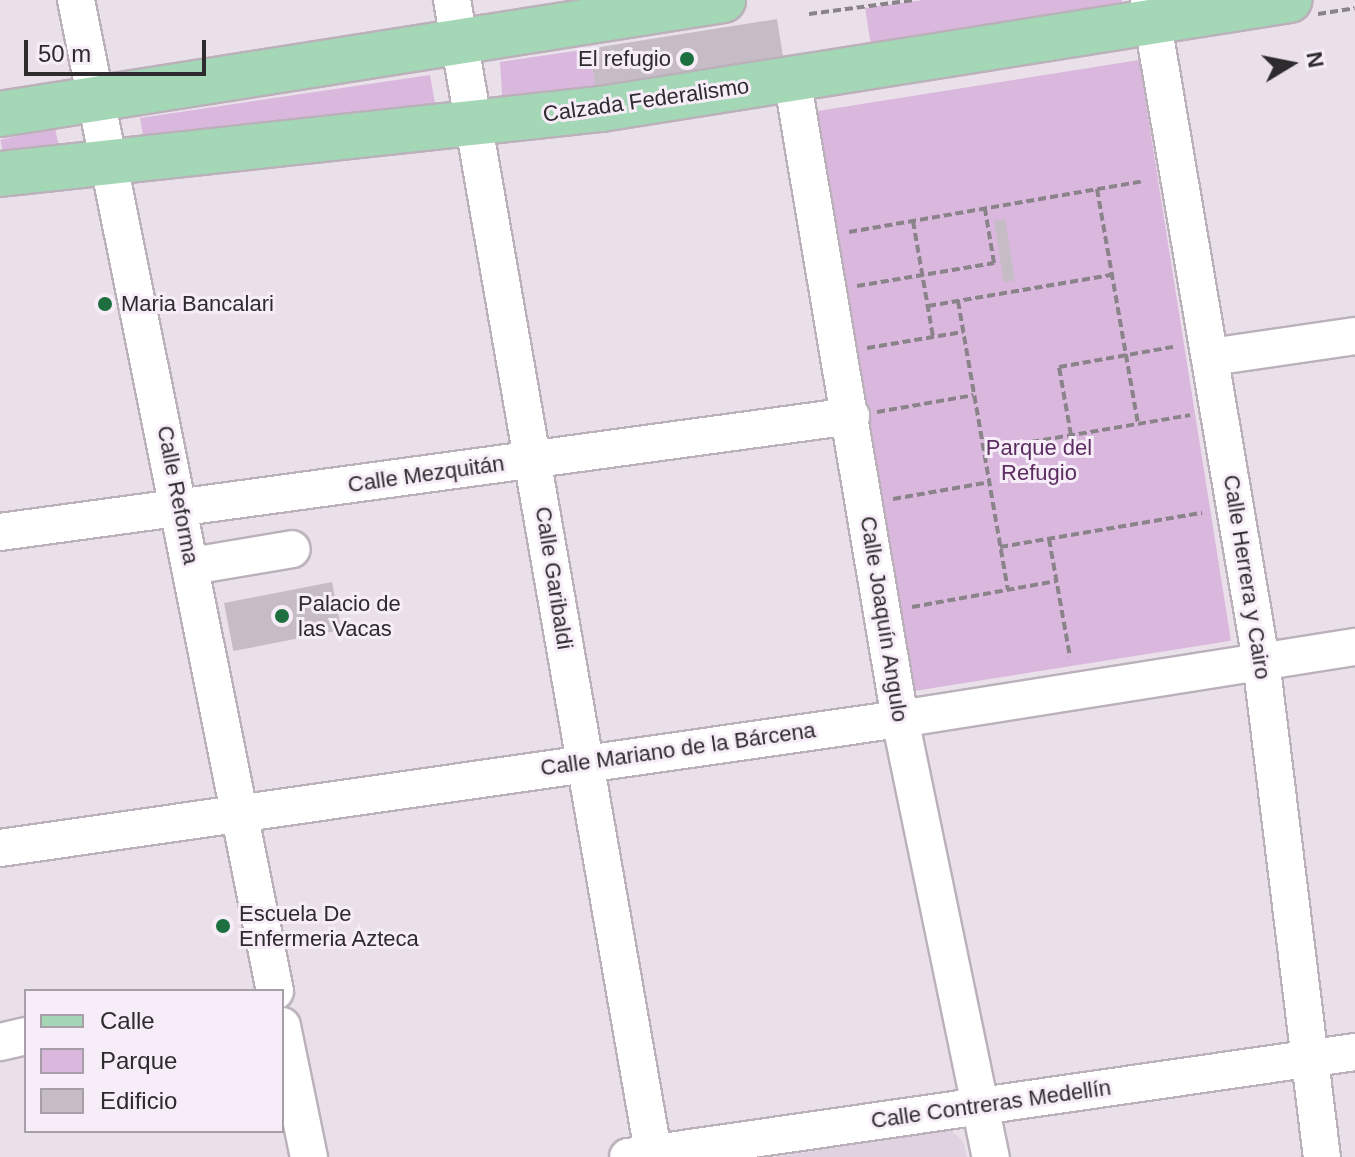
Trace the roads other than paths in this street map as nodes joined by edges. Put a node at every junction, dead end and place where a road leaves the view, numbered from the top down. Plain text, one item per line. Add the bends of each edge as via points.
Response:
1 (76, 0) edge
2 (452, 0) edge
3 (723, 0) edge
4 (1289, 0) edge
5 (1150, 10) edge
6 (459, 43) junction
7 (792, 78) junction
8 (97, 102) junction
9 (0, 114) edge
10 (474, 124) junction
11 (107, 159) junction
12 (0, 174) edge
13 (1355, 336) edge
14 (1211, 357) junction
15 (851, 416) junction
16 (536, 459) junction
17 (181, 507) junction
18 (0, 532) edge
19 (292, 549) dead end
20 (192, 566) junction
21 (1355, 647) edge
22 (1261, 661) junction
23 (900, 719) junction
24 (583, 762) junction
25 (238, 812) junction
26 (0, 848) edge
27 (275, 989) edge
28 (24, 1036) edge
29 (284, 1036) edge
30 (0, 1042) edge
31 (1355, 1052) edge
32 (1311, 1059) junction
33 (982, 1105) junction
34 (645, 1156) edge
35 (309, 1157) edge
36 (991, 1157) edge
37 (1322, 1157) edge

1 - 8 street, Calle Reforma
2 - 6 street, Calle Garibaldi
3 - 6 main road
4 - 5 main road, Calzada Federalismo
5 - 7 main road, Calzada Federalismo
5 - 14 street, Calle Herrera y Cairo
6 - 8 main road
6 - 10 street, Calle Garibaldi
7 - 10 main road, Calzada Federalismo
7 - 15 street, Calle Joaquín Angulo
8 - 9 main road
8 - 11 street, Calle Reforma
10 - 11 main road, Calzada Federalismo
10 - 16 street, Calle Garibaldi
11 - 12 main road, Calzada Federalismo
11 - 17 street, Calle Reforma
13 - 14 street
14 - 22 street, Calle Herrera y Cairo
15 - 16 street, Calle Mezquitán
15 - 23 street, Calle Joaquín Angulo
16 - 17 street, Calle Mezquitán
16 - 24 street, Calle Garibaldi
17 - 18 street, Calle Mezquitán
17 - 20 street, Calle Reforma
19 - 20 street
20 - 25 street, Calle Reforma
21 - 22 street, Calle Mariano de la Bárcena
22 - 23 street, Calle Mariano de la Bárcena
22 - 32 street, Calle Herrera y Cairo via 1300,862
23 - 24 street, Calle Mariano de la Bárcena
23 - 33 street, Calle Joaquín Angulo
24 - 25 street, Calle Mariano de la Bárcena
24 - 34 street, Calle Garibaldi
25 - 26 street, Calle Mariano de la Bárcena
25 - 27 street, Calle Reforma
28 - 30 street
29 - 35 street
31 - 32 street, Calle Contreras Medellín
32 - 33 street, Calle Contreras Medellín
32 - 37 street, Calle Herrera y Cairo
33 - 34 street, Calle Contreras Medellín
33 - 36 street, Calle Joaquín Angulo

